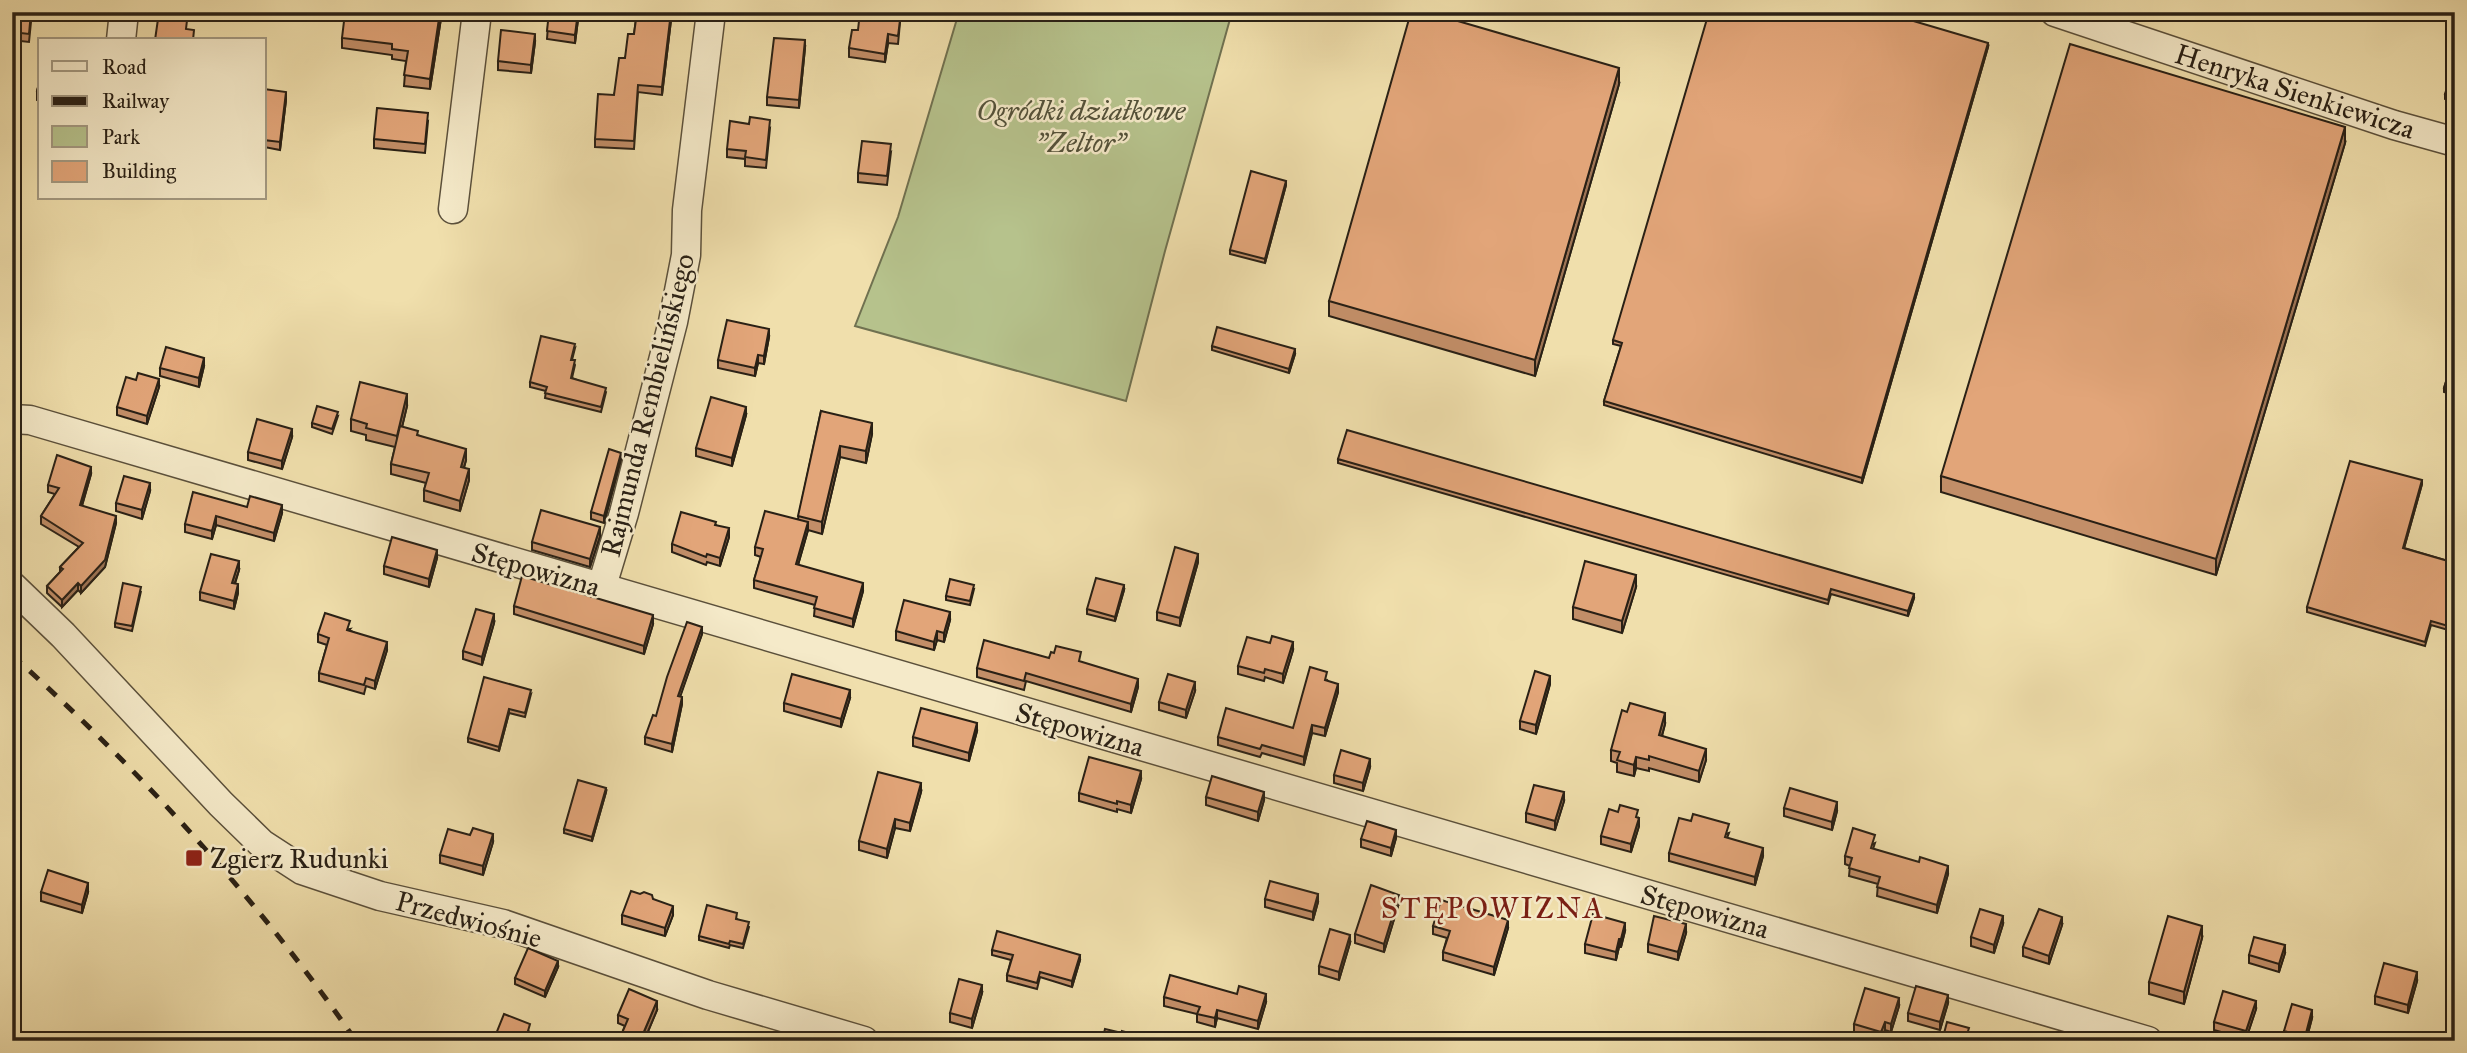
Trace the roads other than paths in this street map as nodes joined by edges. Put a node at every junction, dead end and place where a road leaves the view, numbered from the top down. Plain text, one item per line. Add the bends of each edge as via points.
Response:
1 (124, 12) edge
2 (477, 12) edge
3 (711, 12) edge
4 (2056, 12) edge
5 (121, 38) edge
6 (2455, 142) edge
7 (453, 209) dead end
8 (12, 419) edge
9 (12, 586) edge
10 (601, 589) junction
11 (864, 1041) edge
12 (2148, 1041) edge

1 - 5 street
2 - 7 street
3 - 10 street, Rajmunda Rembielińskiego via 687,210 686,255 676,309
4 - 6 street, Henryka Sienkiewicza
8 - 10 street, Stępowizna via 30,420
9 - 11 street, Przedwiośnie via 228,811 262,844 302,870 380,896 503,924 708,995
10 - 12 street, Stępowizna

